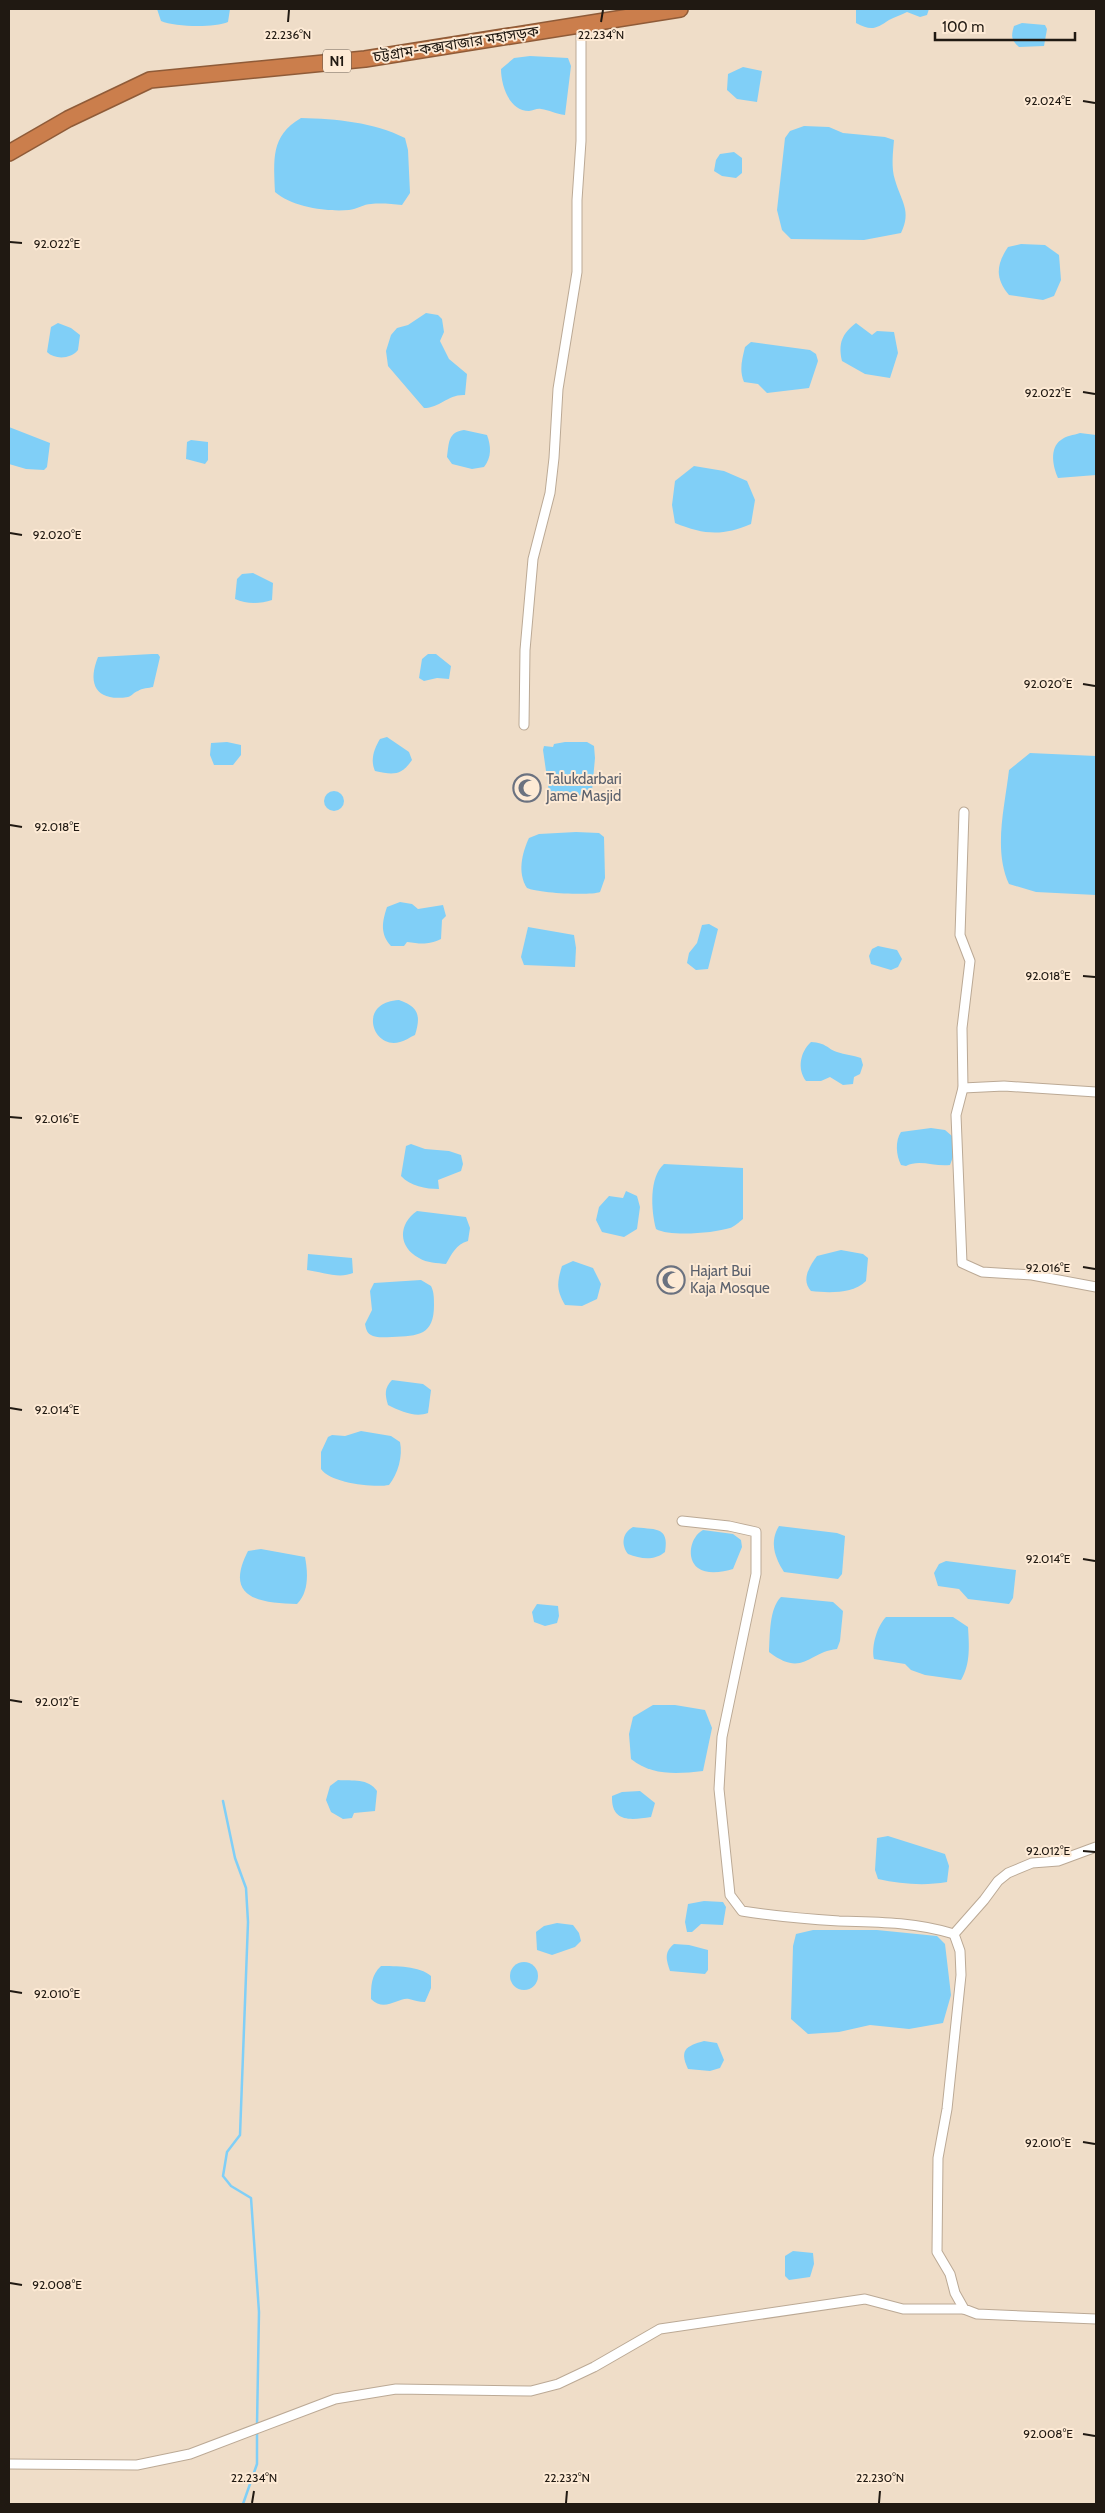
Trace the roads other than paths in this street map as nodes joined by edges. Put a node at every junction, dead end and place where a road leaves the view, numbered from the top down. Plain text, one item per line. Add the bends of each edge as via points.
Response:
1 (680, 9) edge
2 (581, 24) junction
3 (9, 153) edge
4 (524, 725) dead end
5 (964, 812) dead end
6 (963, 1088) junction
7 (1096, 1092) edge
8 (1096, 1287) edge
9 (682, 1521) dead end
10 (1096, 1847) edge
11 (954, 1934) junction
12 (964, 2309) junction
13 (1096, 2319) edge
14 (9, 2464) edge

1 - 2 highway, চট্টগ্রাম-কক্সবাজার মহাসড়ক / N1
2 - 3 highway, চট্টগ্রাম-কক্সবাজার মহাসড়ক / N1 via 365,59 150,80 68,119
2 - 4 street via 577,272 558,389 550,492 533,559 525,650
5 - 6 street via 960,935 970,961 962,1028
6 - 7 street via 1004,1086
6 - 8 street via 956,1115 962,1263 982,1272 1032,1275
9 - 11 street via 756,1532 756,1574 722,1737 719,1789 730,1895 742,1911 778,1917 888,1921 927,1926
10 - 11 street via 1058,1862 1032,1864 1008,1873
11 - 12 street via 960,1951 961,1975 947,2108 938,2158 937,2252
12 - 13 street via 977,2314
12 - 14 street via 903,2309 865,2300 660,2329 594,2367 558,2384 531,2390 396,2389 334,2399 190,2454 137,2465

